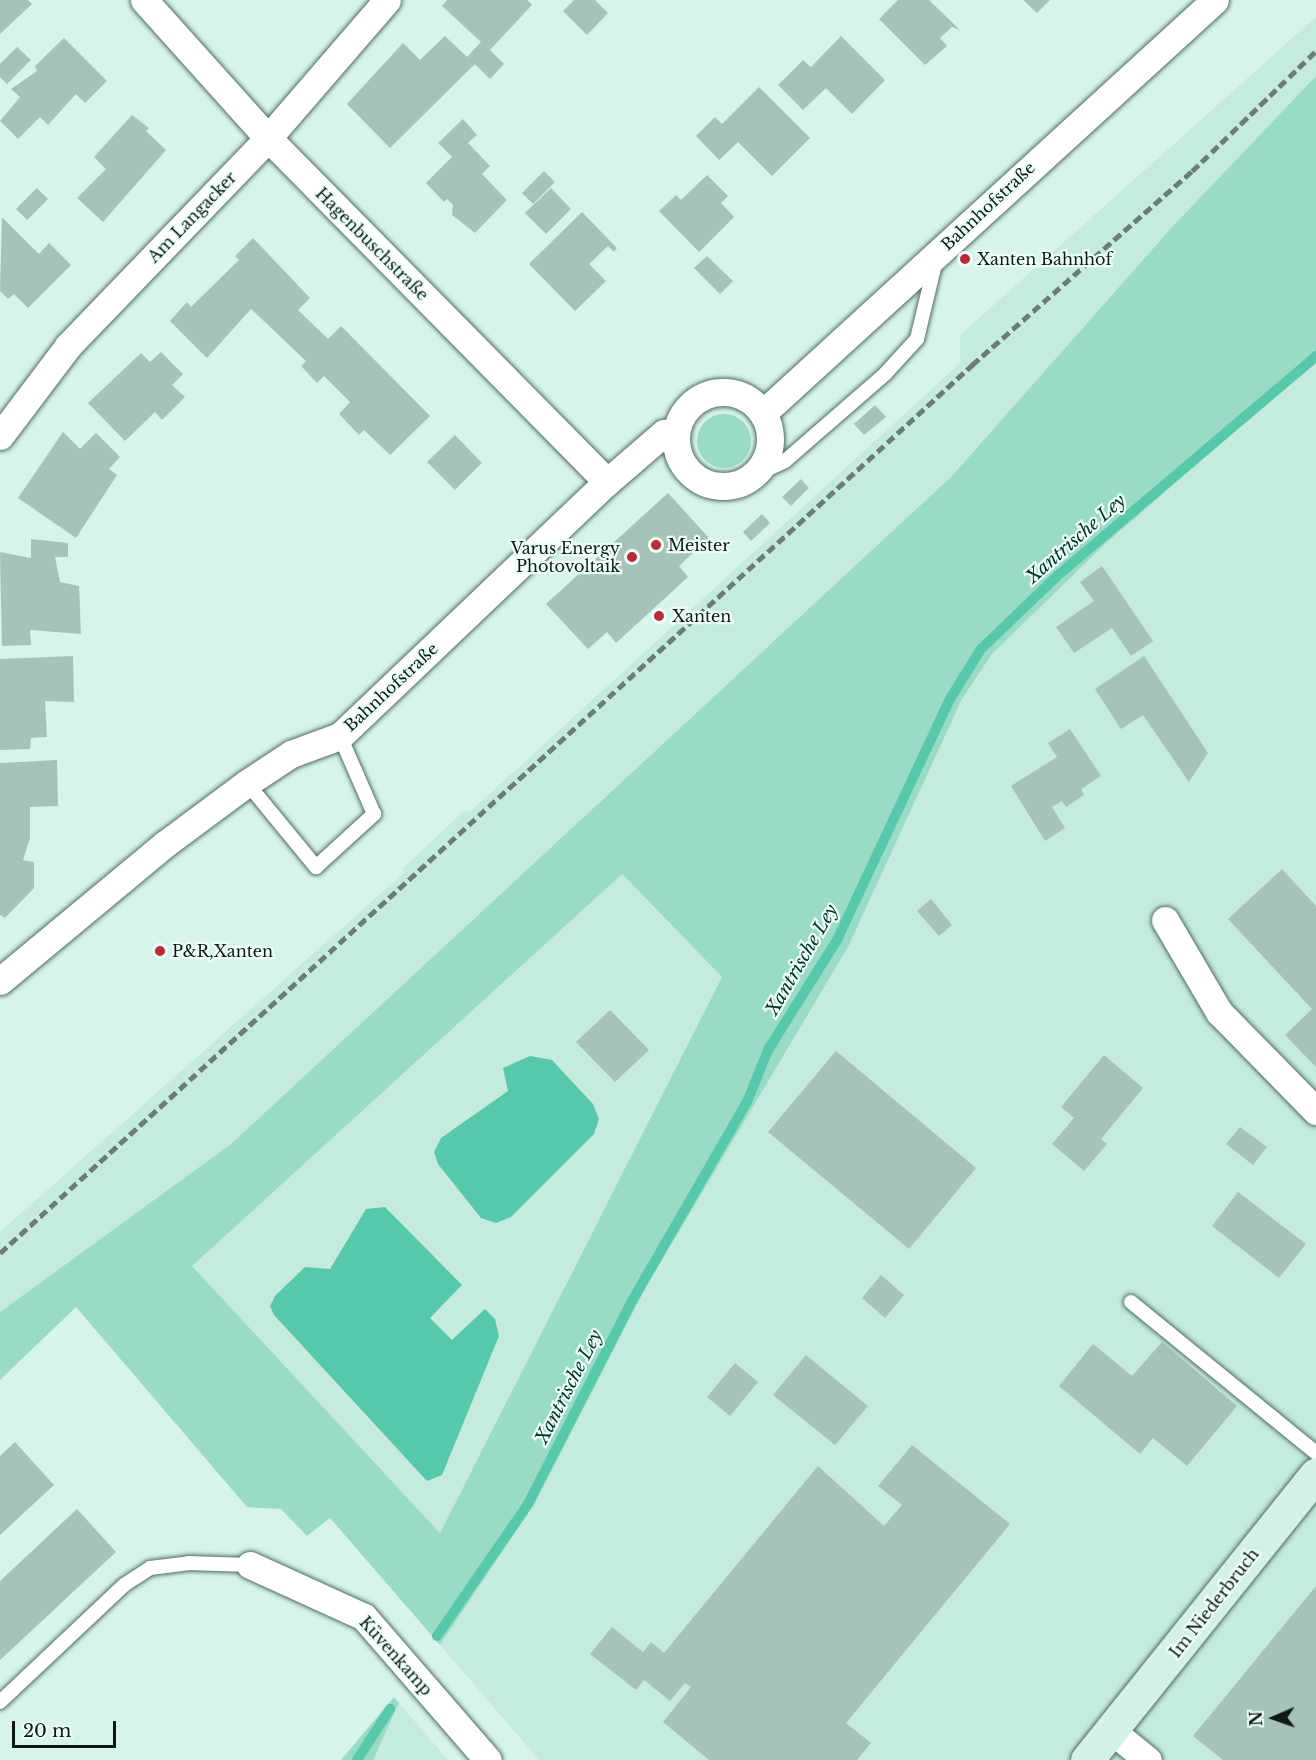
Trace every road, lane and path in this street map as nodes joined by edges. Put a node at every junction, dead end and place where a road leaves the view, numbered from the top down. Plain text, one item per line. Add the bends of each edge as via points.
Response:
1 (144, 0) edge
2 (387, 0) edge
3 (1215, 0) edge
4 (268, 138) junction
5 (938, 253) junction
6 (763, 413) junction
7 (676, 431) junction
8 (0, 436) edge
9 (752, 477) junction
10 (607, 482) junction
11 (340, 736) junction
12 (247, 783) junction
13 (1165, 920) dead end
14 (0, 981) edge
15 (1316, 1111) edge
16 (1131, 1302) dead end
17 (1316, 1453) edge
18 (1316, 1474) edge
19 (250, 1565) joint
20 (0, 1702) edge
21 (1112, 1731) junction
22 (488, 1760) edge
23 (1087, 1760) edge
24 (1148, 1760) edge

1 - 4 street, Hagenbuschstraße
2 - 4 street, Am Langacker
3 - 5 street, Bahnhofstraße
4 - 8 street, Am Langacker via 68,346
4 - 10 street, Hagenbuschstraße
5 - 6 street, Bahnhofstraße
5 - 9 lane via 917,339 885,374 785,461
6 - 7 street via 750,400 732,393 713,393 689,407
6 - 9 street via 770,447
7 - 9 street via 681,463 706,484 738,484
7 - 10 street, Bahnhofstraße via 664,433
10 - 11 street, Bahnhofstraße
11 - 12 street, Bahnhofstraße via 291,753
11 - 12 lane via 374,814 316,867
12 - 14 street, Bahnhofstraße via 165,844
13 - 15 street via 1219,1012
16 - 17 lane
18 - 21 street, Im Niederbruch
19 - 20 lane via 188,1563 150,1568 124,1585
19 - 22 street, Küvenkamp via 364,1617
21 - 23 street, Im Niederbruch
21 - 24 street

